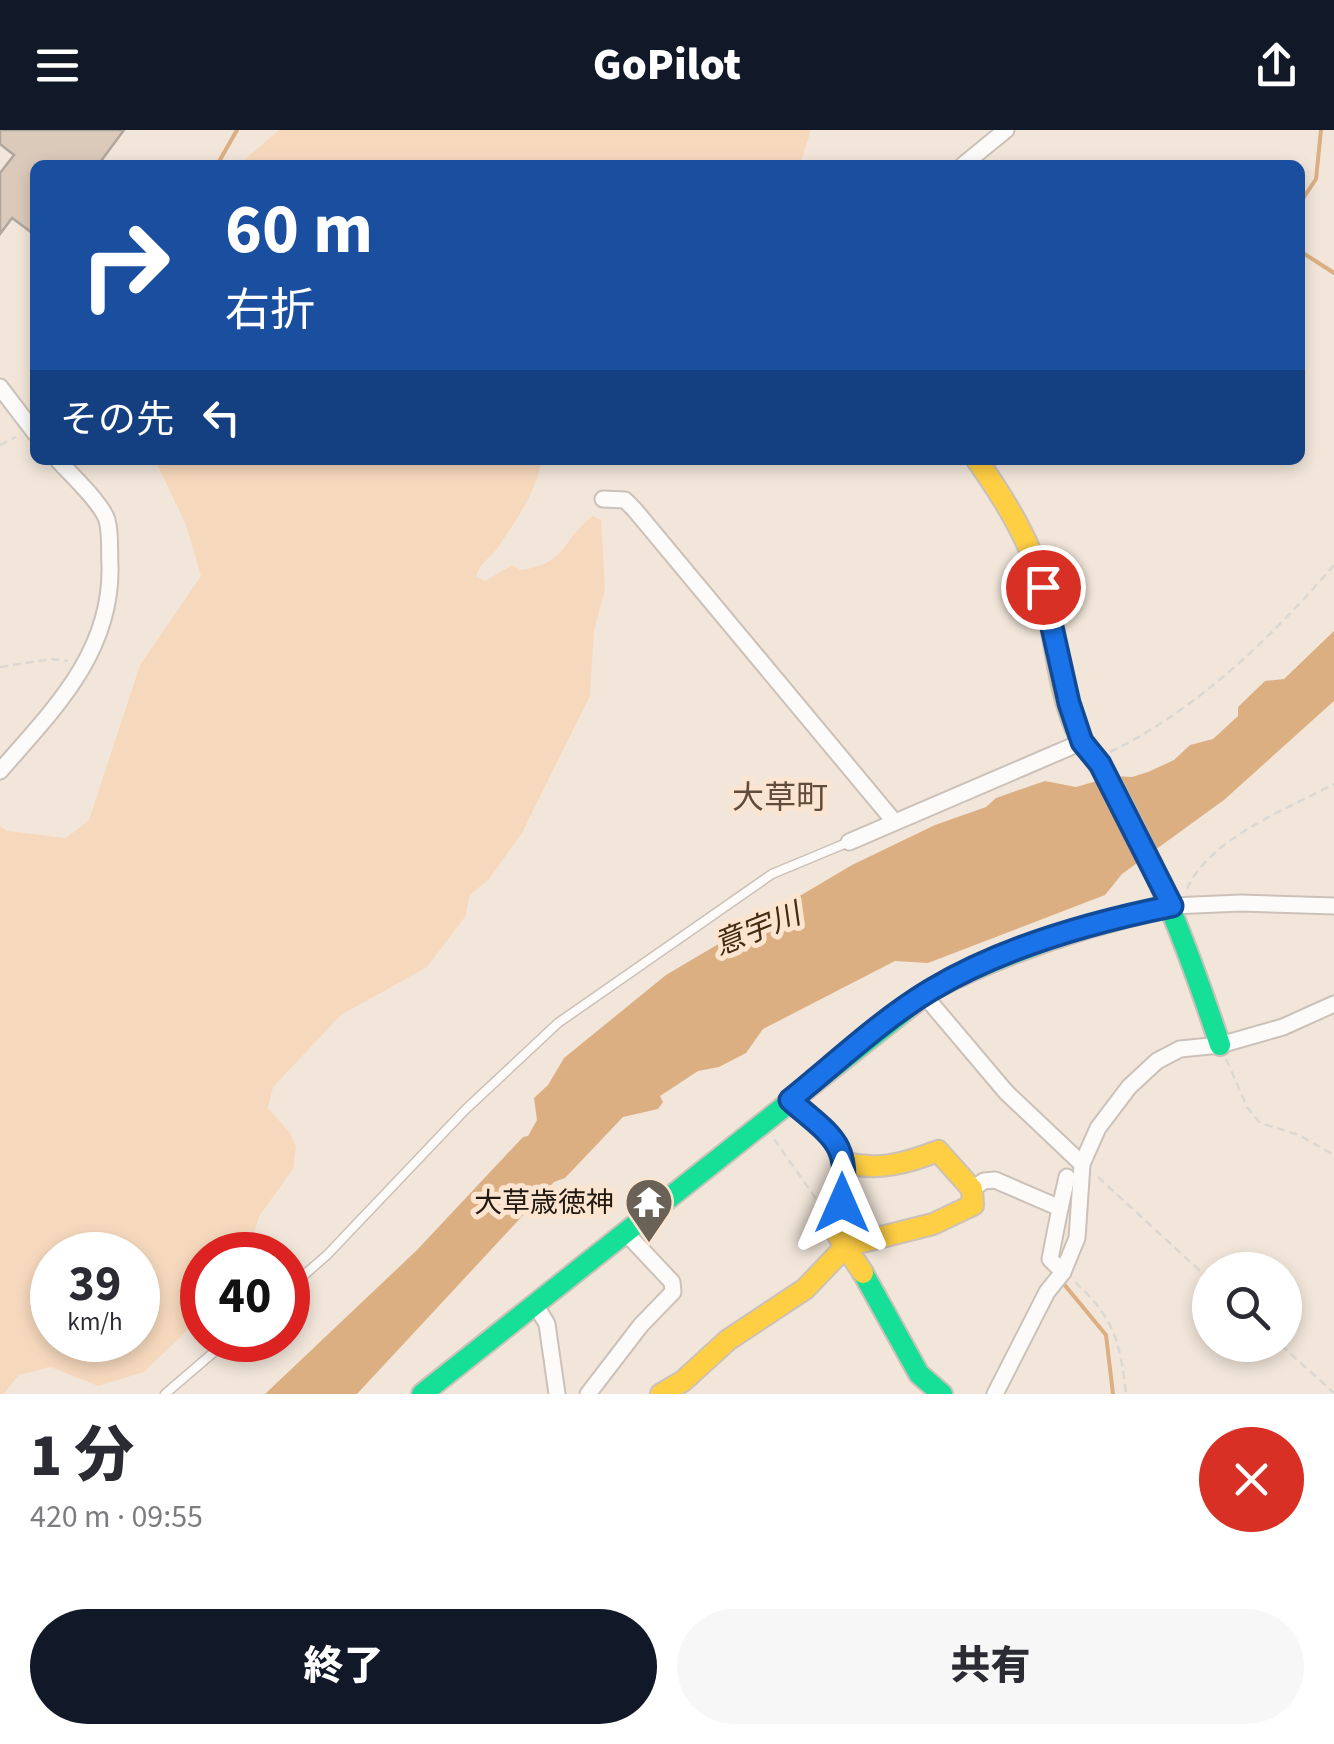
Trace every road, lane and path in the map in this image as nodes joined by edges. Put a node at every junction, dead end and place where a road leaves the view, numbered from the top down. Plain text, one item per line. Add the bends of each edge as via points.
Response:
1 (1006, 130) edge
2 (969, 160) edge
3 (0, 388) edge
4 (30, 426) edge
5 (30, 431) edge
6 (0, 445) edge
7 (62, 465) edge
8 (981, 465) edge
9 (603, 500) dead end
10 (1334, 565) edge
11 (0, 666) edge
12 (84, 669) junction
13 (1093, 755) junction
14 (0, 771) edge
15 (1334, 784) edge
16 (893, 820) junction
17 (848, 842) joint
18 (1174, 902) junction
19 (1334, 906) edge
20 (924, 995) junction
21 (1334, 1004) edge
22 (1220, 1045) junction
23 (790, 1100) junction
24 (763, 1122) junction
25 (1334, 1154) edge
26 (846, 1163) junction
27 (1082, 1164) junction
28 (1067, 1178) dead end
29 (972, 1189) junction
30 (1060, 1208) junction
31 (832, 1219) junction
32 (625, 1232) junction
33 (846, 1246) junction
34 (1192, 1264) edge
35 (310, 1269) edge
36 (1064, 1272) junction
37 (536, 1304) junction
38 (202, 1362) edge
39 (1300, 1362) edge
40 (1334, 1393) edge
41 (165, 1394) edge
42 (422, 1394) edge
43 (557, 1394) edge
44 (588, 1394) edge
45 (661, 1394) edge
46 (942, 1394) edge
47 (995, 1394) edge
48 (1126, 1394) edge

1 - 2 street
3 - 4 street
5 - 6 path
7 - 12 street via 106,516 109,531 110,591 100,637
8 - 13 street via 1028,545 1069,703
9 - 16 street via 625,500 634,509
10 - 13 path via 1200,694 1135,740
11 - 12 path via 64,659
12 - 14 street
13 - 16 street
13 - 18 street
15 - 18 path via 1226,844
16 - 17 street
17 - 35 lane via 772,874 558,1023
18 - 19 street
18 - 20 street via 1061,935
18 - 22 street
20 - 23 street
20 - 27 street via 1006,1092
21 - 22 street
22 - 25 path via 1260,1122
22 - 27 street via 1180,1049 1157,1062 1112,1107
23 - 24 street
23 - 26 street via 839,1147
24 - 31 path
24 - 32 street
26 - 29 street via 901,1166 938,1151
26 - 31 street via 842,1203
27 - 34 path
27 - 36 street via 1077,1238
28 - 30 street
29 - 30 street via 996,1180
29 - 33 street via 973,1205 933,1224
30 - 36 street via 1050,1260
31 - 33 street
32 - 37 street
32 - 44 street via 672,1282 673,1292
33 - 45 street via 805,1289
33 - 46 street via 919,1374
36 - 47 street via 1046,1292
36 - 48 path via 1110,1322
37 - 42 street
37 - 43 street via 547,1324
38 - 41 lane
39 - 40 path

